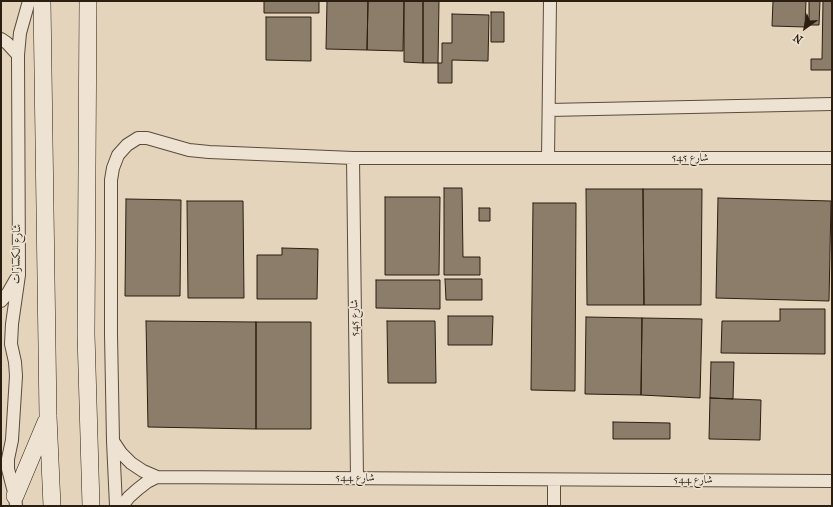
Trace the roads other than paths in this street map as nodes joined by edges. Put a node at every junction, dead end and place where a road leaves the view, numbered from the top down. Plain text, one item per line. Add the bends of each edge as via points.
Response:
1 (29, 1) edge
2 (42, 1) edge
3 (88, 1) edge
4 (550, 1) edge
5 (1, 39) edge
6 (18, 55) junction
7 (832, 104) edge
8 (549, 110) junction
9 (353, 158) junction
10 (548, 158) junction
11 (832, 158) edge
12 (19, 275) junction
13 (1, 301) edge
14 (48, 416) junction
15 (113, 441) junction
16 (157, 477) junction
17 (357, 478) junction
18 (554, 480) junction
19 (832, 481) edge
20 (15, 501) edge
21 (52, 506) edge
22 (91, 506) edge
23 (116, 506) edge
24 (122, 506) edge
25 (554, 506) edge

1 - 6 street, شارع الكسارات via 20,33
2 - 14 street
3 - 22 street via 86,334
4 - 8 street
5 - 6 street
6 - 12 street, شارع الكسارات
7 - 8 street
8 - 10 street
9 - 10 street, شارع 545
9 - 15 street, شارع 545 via 209,152 190,150 147,138 138,138 127,144 118,155 110,180
9 - 17 street, شارع 545
10 - 11 street, شارع 545
12 - 13 street
12 - 20 street, شارع الكسارات via 12,324 11,344 16,376 12,440 8,459
14 - 20 street
14 - 21 street
15 - 16 street, شارع 544 via 131,463
15 - 23 street
16 - 17 street, شارع 544
16 - 24 street via 138,489
17 - 18 street, شارع 544
18 - 19 street, شارع 544
18 - 25 street

